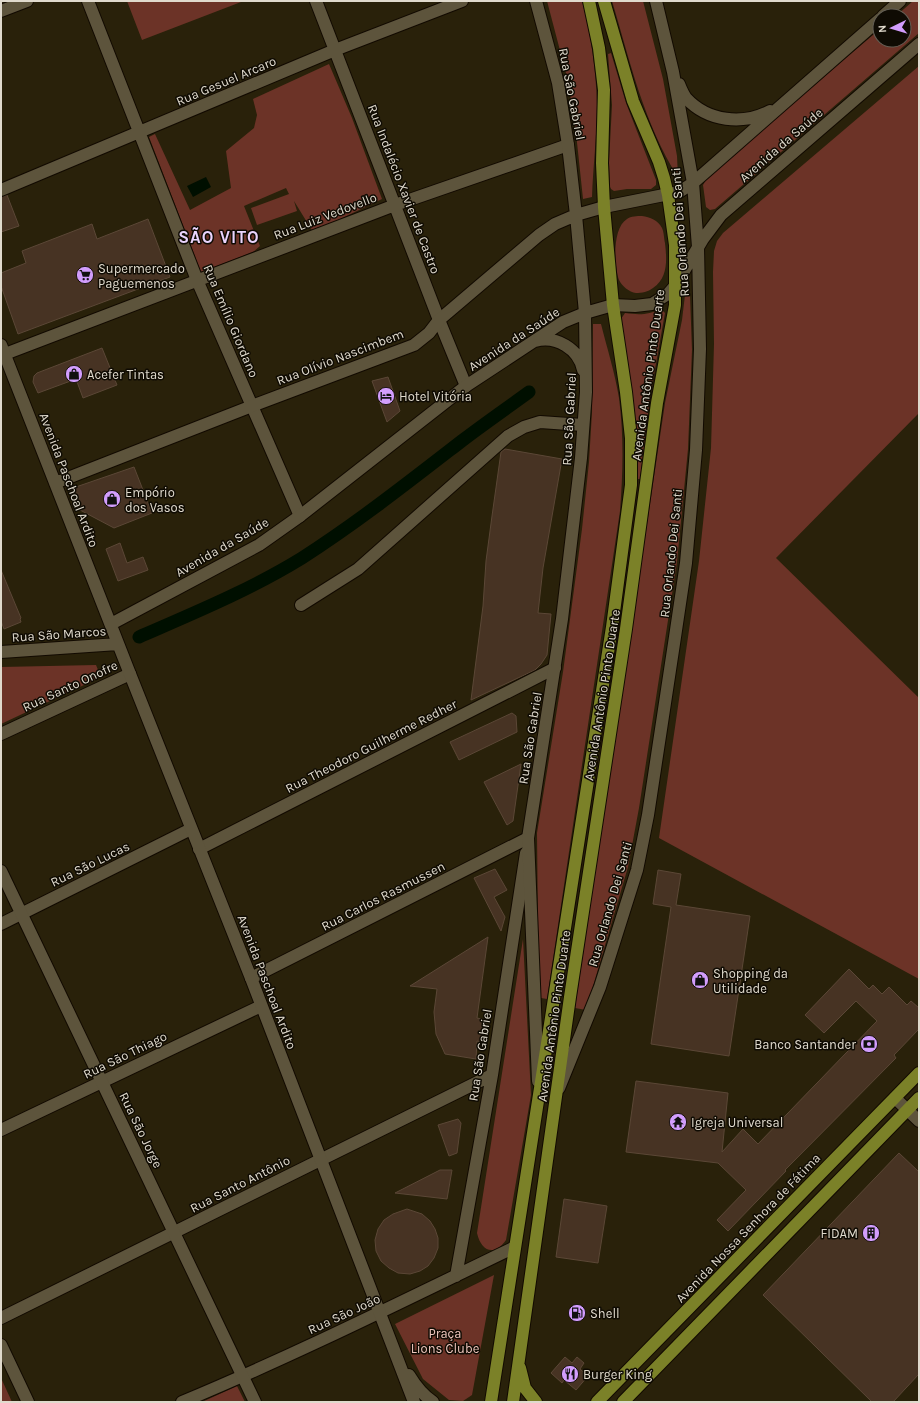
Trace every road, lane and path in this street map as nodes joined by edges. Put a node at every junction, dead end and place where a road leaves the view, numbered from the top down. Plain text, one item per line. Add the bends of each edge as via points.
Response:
1 (27, 1) edge
2 (88, 1) edge
3 (316, 1) edge
4 (462, 1) edge
5 (536, 1) edge
6 (589, 1) edge
7 (604, 1) edge
8 (656, 1) edge
9 (900, 1) edge
10 (892, 8) edge
11 (1, 11) edge
12 (872, 26) edge
13 (919, 44) edge
14 (335, 50) junction
15 (673, 72) junction
16 (782, 104) junction
17 (139, 132) junction
18 (568, 145) junction
19 (693, 183) junction
20 (1, 190) edge
21 (668, 195) junction
22 (395, 205) junction
23 (604, 207) junction
24 (576, 215) junction
25 (698, 247) junction
26 (197, 280) junction
27 (675, 286) junction
28 (613, 305) junction
29 (584, 313) junction
30 (439, 320) junction
31 (530, 343) junction
32 (3, 350) edge
33 (585, 378) junction
34 (466, 386) junction
35 (252, 406) junction
36 (583, 425) junction
37 (55, 483) junction
38 (300, 516) junction
39 (301, 605) dead end
40 (111, 624) junction
41 (118, 644) junction
42 (97, 646) junction
43 (1, 652) edge
44 (555, 668) junction
45 (130, 674) junction
46 (1, 734) edge
47 (191, 829) junction
48 (528, 838) junction
49 (199, 849) junction
50 (1, 871) edge
51 (22, 914) junction
52 (1, 924) edge
53 (251, 978) junction
54 (261, 1006) junction
55 (919, 1074) edge
56 (492, 1075) junction
57 (102, 1082) junction
58 (557, 1095) junction
59 (539, 1096) junction
60 (895, 1098) junction
61 (919, 1098) edge
62 (907, 1110) junction
63 (919, 1121) edge
64 (1, 1130) edge
65 (320, 1159) junction
66 (174, 1233) junction
67 (515, 1247) junction
68 (456, 1276) junction
69 (380, 1313) junction
70 (1, 1318) edge
71 (1, 1345) edge
72 (395, 1351) junction
73 (519, 1359) junction
74 (243, 1377) junction
75 (28, 1402) edge
76 (182, 1402) edge
77 (255, 1402) edge
78 (414, 1402) edge
79 (433, 1402) edge
80 (491, 1402) edge
81 (513, 1402) edge
82 (536, 1402) edge
83 (596, 1402) edge
84 (623, 1402) edge

1 - 11 main road
2 - 17 main road, Rua Emílio Giordano
3 - 14 main road, Rua Indalécio Xavier de Castro
4 - 14 main road, Rua Gesuel Arcaro
5 - 18 main road, Rua São Gabriel via 558,83
6 - 23 main road, Avenida Antônio Pinto Duarte via 599,48 604,90
7 - 21 main road, Avenida Antônio Pinto Duarte via 633,101 659,162
8 - 15 main road, Rua Orlando Dei Santi
9 - 10 main road
12 - 16 main road
13 - 25 main road, Avenida da Saúde via 721,215
14 - 17 main road, Rua Gesuel Arcaro
14 - 22 main road, Rua Indalécio Xavier de Castro
15 - 16 main road via 685,97 706,113 718,118 750,118 765,114
15 - 19 main road, Rua Orlando Dei Santi
16 - 19 main road
17 - 20 main road, Rua Gesuel Arcaro
17 - 26 main road, Rua Emílio Giordano
18 - 22 main road, Rua Luiz Vedovello
18 - 24 main road, Rua São Gabriel
19 - 21 main road via 681,191
19 - 25 main road, Rua Orlando Dei Santi
21 - 23 main road
21 - 27 main road, Avenida Antônio Pinto Duarte via 675,245
22 - 26 main road, Rua Luiz Vedovello
22 - 30 main road, Rua Indalécio Xavier de Castro
23 - 24 main road, Rua Olívio Nascimbem
23 - 28 main road, Avenida Antônio Pinto Duarte
24 - 29 main road, Rua São Gabriel
24 - 30 main road, Rua Olívio Nascimbem via 555,224 539,236
25 - 27 main road, Avenida da Saúde
25 - 58 main road, Rua Orlando Dei Santi via 700,349 696,450 686,563 648,815 637,870 600,987
26 - 32 main road, Rua Luiz Vedovello
26 - 35 main road, Rua Emílio Giordano
27 - 28 main road, Avenida da Saúde via 652,304
27 - 58 main road, Avenida Antônio Pinto Duarte via 673,318 657,403
28 - 29 main road, Avenida da Saúde
28 - 59 main road, Avenida Antônio Pinto Duarte via 631,438 631,485 612,627
29 - 31 main road, Avenida da Saúde via 563,322
29 - 33 main road, Rua São Gabriel
30 - 34 main road, Rua Indalécio Xavier de Castro
30 - 35 main road, Rua Olívio Nascimbem via 429,333 414,345
31 - 33 main road via 546,339 564,344 583,367
31 - 34 main road, Avenida da Saúde
32 - 37 main road, Avenida Paschoal Ardito
33 - 36 main road, Rua São Gabriel
34 - 38 main road, Avenida da Saúde
35 - 37 main road, Rua Olívio Nascimbem
35 - 38 main road, Rua Emílio Giordano
36 - 39 main road via 540,422 508,436 358,569
36 - 44 main road, Rua São Gabriel via 574,529
37 - 40 main road, Avenida Paschoal Ardito
38 - 40 main road, Avenida da Saúde via 259,545
40 - 41 main road, Avenida Paschoal Ardito
40 - 42 main road via 106,640
41 - 42 main road, Rua São Marcos
41 - 45 main road, Avenida Paschoal Ardito
42 - 43 main road, Rua São Marcos
44 - 48 main road, Rua São Gabriel
44 - 49 main road, Rua Theodoro Guilherme Redher
45 - 46 main road, Rua Santo Onofre
45 - 47 main road, Avenida Paschoal Ardito
47 - 49 main road, Avenida Paschoal Ardito
47 - 51 main road, Rua São Lucas
48 - 53 main road, Rua Carlos Rasmussen
48 - 56 main road, Rua São Gabriel
48 - 59 main road, Rua São Gabriel
49 - 53 main road, Avenida Paschoal Ardito
50 - 51 main road, Rua São Jorge
51 - 52 main road, Rua São Lucas
51 - 57 main road, Rua São Jorge
53 - 54 main road, Avenida Paschoal Ardito
54 - 57 main road, Rua São Thiago
54 - 65 main road, Avenida Paschoal Ardito
55 - 60 main road, Avenida Nossa Senhora de Fátima
56 - 65 main road, Rua Santo Antônio
56 - 68 main road, Rua São Gabriel
57 - 64 main road, Rua São Thiago
57 - 66 main road, Rua São Jorge
58 - 73 main road, Avenida Antônio Pinto Duarte
59 - 67 main road, Avenida Antônio Pinto Duarte
60 - 62 main road
60 - 83 main road, Avenida Nossa Senhora de Fátima
61 - 62 main road
62 - 63 main road
62 - 84 main road
65 - 66 main road, Rua Santo Antônio
65 - 69 main road, Avenida Paschoal Ardito
66 - 70 main road, Rua Santo Antônio
66 - 74 main road, Rua São Jorge
67 - 68 main road, Rua São João
67 - 80 main road, Avenida Antônio Pinto Duarte
68 - 69 main road, Rua São João
69 - 72 main road, Avenida Paschoal Ardito
69 - 74 main road, Rua São João
71 - 75 main road
72 - 78 main road, Avenida Paschoal Ardito
72 - 79 main road, Avenida Paschoal Ardito via 414,1383
73 - 81 main road, Avenida Antônio Pinto Duarte
73 - 82 main road via 525,1388
74 - 76 main road, Rua São João
74 - 77 main road, Rua São Jorge

